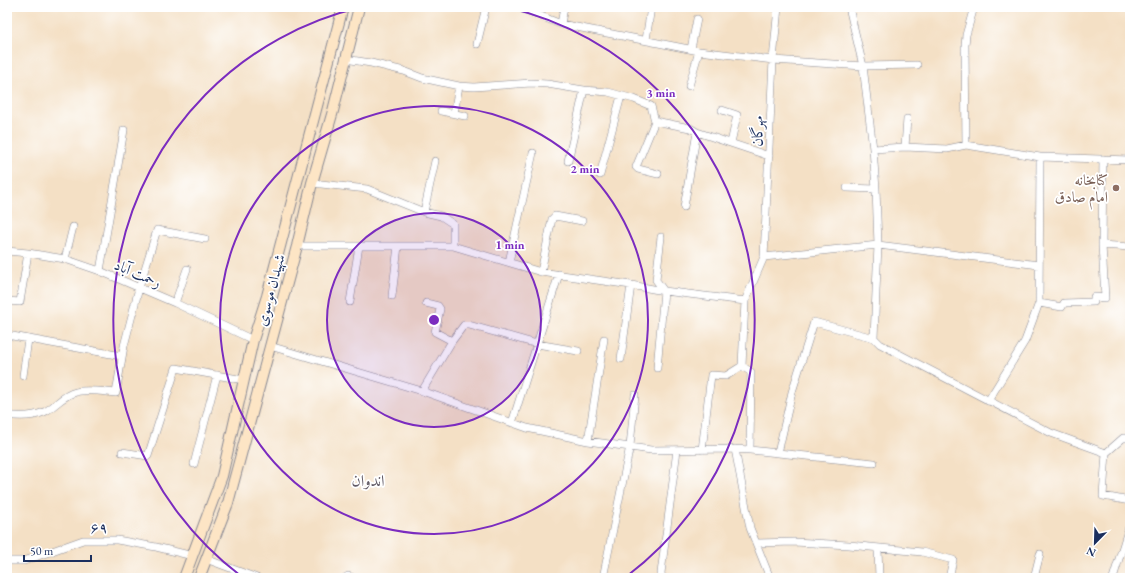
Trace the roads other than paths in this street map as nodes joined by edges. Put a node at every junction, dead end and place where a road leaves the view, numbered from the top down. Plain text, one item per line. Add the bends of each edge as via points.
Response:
1 (343, 7) edge
2 (358, 7) edge
3 (486, 7) edge
4 (518, 7) edge
5 (564, 7) edge
6 (651, 7) edge
7 (778, 7) edge
8 (849, 7) edge
9 (974, 7) edge
10 (697, 19) dead end
11 (562, 24) junction
12 (646, 40) junction
13 (477, 44) dead end
14 (691, 49) junction
15 (699, 51) junction
16 (345, 59) junction
17 (773, 60) junction
18 (917, 65) dead end
19 (863, 66) junction
20 (460, 86) junction
21 (689, 86) dead end
22 (584, 90) junction
23 (621, 96) junction
24 (722, 110) dead end
25 (441, 111) dead end
26 (454, 113) junction
27 (465, 116) dead end
28 (907, 119) dead end
29 (655, 121) junction
30 (124, 130) dead end
31 (697, 132) junction
32 (731, 143) junction
33 (966, 145) junction
34 (906, 147) junction
35 (873, 149) junction
36 (533, 153) dead end
37 (769, 156) junction
38 (1040, 157) junction
39 (1103, 159) junction
40 (435, 160) dead end
41 (1130, 160) edge
42 (568, 161) dead end
43 (658, 174) dead end
44 (600, 175) dead end
45 (312, 183) junction
46 (847, 188) dead end
47 (876, 189) junction
48 (684, 208) dead end
49 (424, 212) junction
50 (582, 220) dead end
51 (73, 227) dead end
52 (661, 237) dead end
53 (205, 239) dead end
54 (878, 245) junction
55 (1102, 245) junction
56 (297, 246) junction
57 (359, 246) junction
58 (398, 246) junction
59 (453, 246) junction
60 (1130, 247) edge
61 (7, 251) edge
62 (28, 253) junction
63 (764, 256) junction
64 (65, 259) junction
65 (509, 262) junction
66 (1039, 265) junction
67 (187, 269) dead end
68 (100, 271) junction
69 (541, 272) junction
70 (559, 274) junction
71 (630, 284) junction
72 (139, 288) junction
73 (664, 291) junction
74 (392, 296) dead end
75 (745, 301) junction
76 (7, 302) edge
77 (350, 302) dead end
78 (174, 303) junction
79 (426, 303) dead end
80 (1039, 303) junction
81 (7, 335) edge
82 (874, 338) junction
83 (28, 339) junction
84 (604, 339) dead end
85 (253, 340) junction
86 (452, 341) junction
87 (537, 344) junction
88 (270, 346) junction
89 (578, 351) dead end
90 (122, 356) junction
91 (621, 358) dead end
92 (742, 366) junction
93 (657, 368) dead end
94 (217, 375) junction
95 (23, 376) dead end
96 (244, 380) junction
97 (422, 391) junction
98 (635, 395) dead end
99 (988, 401) junction
100 (7, 415) edge
101 (512, 423) junction
102 (1130, 438) edge
103 (588, 441) junction
104 (630, 446) junction
105 (735, 449) junction
106 (677, 450) junction
107 (702, 450) junction
108 (750, 450) junction
109 (122, 452) dead end
110 (778, 453) junction
111 (1106, 453) junction
112 (874, 463) dead end
113 (194, 464) dead end
114 (1130, 501) edge
115 (1130, 524) edge
116 (756, 543) junction
117 (878, 548) junction
118 (1040, 554) dead end
119 (193, 556) junction
120 (206, 559) junction
121 (7, 561) edge
122 (184, 578) edge
123 (199, 578) edge
124 (257, 578) edge
125 (345, 578) edge
126 (353, 578) edge
127 (603, 578) edge
128 (662, 578) edge
129 (768, 578) edge
130 (879, 578) edge
131 (949, 578) edge
132 (1034, 578) edge
133 (1113, 578) edge

1 - 85 street, شهیدان موسوی via 267,296
2 - 16 street, شهیدان موسوی
3 - 13 street
4 - 11 street
5 - 11 street
6 - 12 street
7 - 17 street, مهرگان
8 - 19 street
9 - 33 street via 965,45
10 - 14 street
11 - 12 street
12 - 14 street
14 - 15 street
15 - 17 street
15 - 21 street
16 - 20 street via 371,63
16 - 45 street, شهیدان موسوی
17 - 19 street
17 - 37 street, مهرگان
18 - 19 street
19 - 35 street
20 - 22 street via 531,83
20 - 26 street
22 - 23 street
22 - 42 street
23 - 29 street via 651,106
23 - 44 street
24 - 32 street via 737,115
25 - 26 street
26 - 27 street
28 - 34 street
29 - 31 street via 690,128
29 - 43 street via 636,167
30 - 68 street
31 - 32 street
31 - 48 street
32 - 37 street
33 - 34 street via 947,149
33 - 38 street
34 - 35 street
35 - 47 street
36 - 65 street
37 - 63 street, مهرگان
38 - 39 street
38 - 66 street
39 - 41 street
39 - 55 street
40 - 49 street
45 - 49 street via 367,189
45 - 56 street, شهیدان موسوی
46 - 47 street
47 - 54 street
49 - 59 street via 441,216 454,224
50 - 69 street via 555,216 552,219
51 - 64 street
52 - 73 street via 656,280
53 - 72 street via 157,230
54 - 63 street
54 - 66 street
54 - 82 street
55 - 60 street
55 - 80 street via 1105,298 1094,297 1094,302 1064,303 1062,307
56 - 57 street
56 - 88 street, شهیدان موسوی
57 - 58 street
57 - 77 street
58 - 59 street
58 - 74 street
59 - 65 street
61 - 62 street, رحمت آباد
62 - 64 street, رحمت آباد
62 - 76 street via 20,302
63 - 75 street
64 - 68 street, رحمت آباد
65 - 69 street
66 - 80 street
67 - 78 street
68 - 72 street, رحمت آباد
69 - 70 street
70 - 71 street
70 - 87 street
71 - 73 street
71 - 91 street
72 - 78 street, رحمت آباد
72 - 90 street
73 - 75 street
73 - 93 street
75 - 92 street
78 - 85 street, رحمت آباد
79 - 86 street via 440,309 435,332
80 - 99 street via 1025,341
81 - 83 street
82 - 99 street via 880,344
82 - 110 street via 814,322 792,392
83 - 90 street
83 - 95 street
84 - 103 street
85 - 96 street, شهیدان موسوی
86 - 87 street via 464,325 469,325
86 - 97 street
87 - 89 street
87 - 101 street
88 - 97 street
88 - 120 street, شهیدان موسوی via 228,503
90 - 100 street via 116,393 76,392 59,400 45,412 23,417
92 - 107 street via 726,376 712,375
92 - 108 street via 751,372
94 - 96 street
94 - 109 street via 176,368 148,456
94 - 113 street
96 - 119 street, شهیدان موسوی via 222,476
97 - 101 street
98 - 104 street
99 - 111 street via 1051,433
101 - 103 street
102 - 111 street via 1123,438
103 - 104 street
104 - 106 street via 652,450
104 - 127 street
105 - 107 street
105 - 108 street
105 - 116 street via 750,528
106 - 107 street
106 - 128 street
108 - 110 street
110 - 112 street
111 - 114 street via 1103,496
115 - 133 street
116 - 117 street via 794,542
116 - 129 street
117 - 130 street
117 - 131 street via 922,552 952,560
118 - 132 street
119 - 121 street, ۶۹ via 117,540 83,540 24,561
119 - 122 street, شهیدان موسوی
120 - 123 street, شهیدان موسوی
120 - 124 street
125 - 126 street

